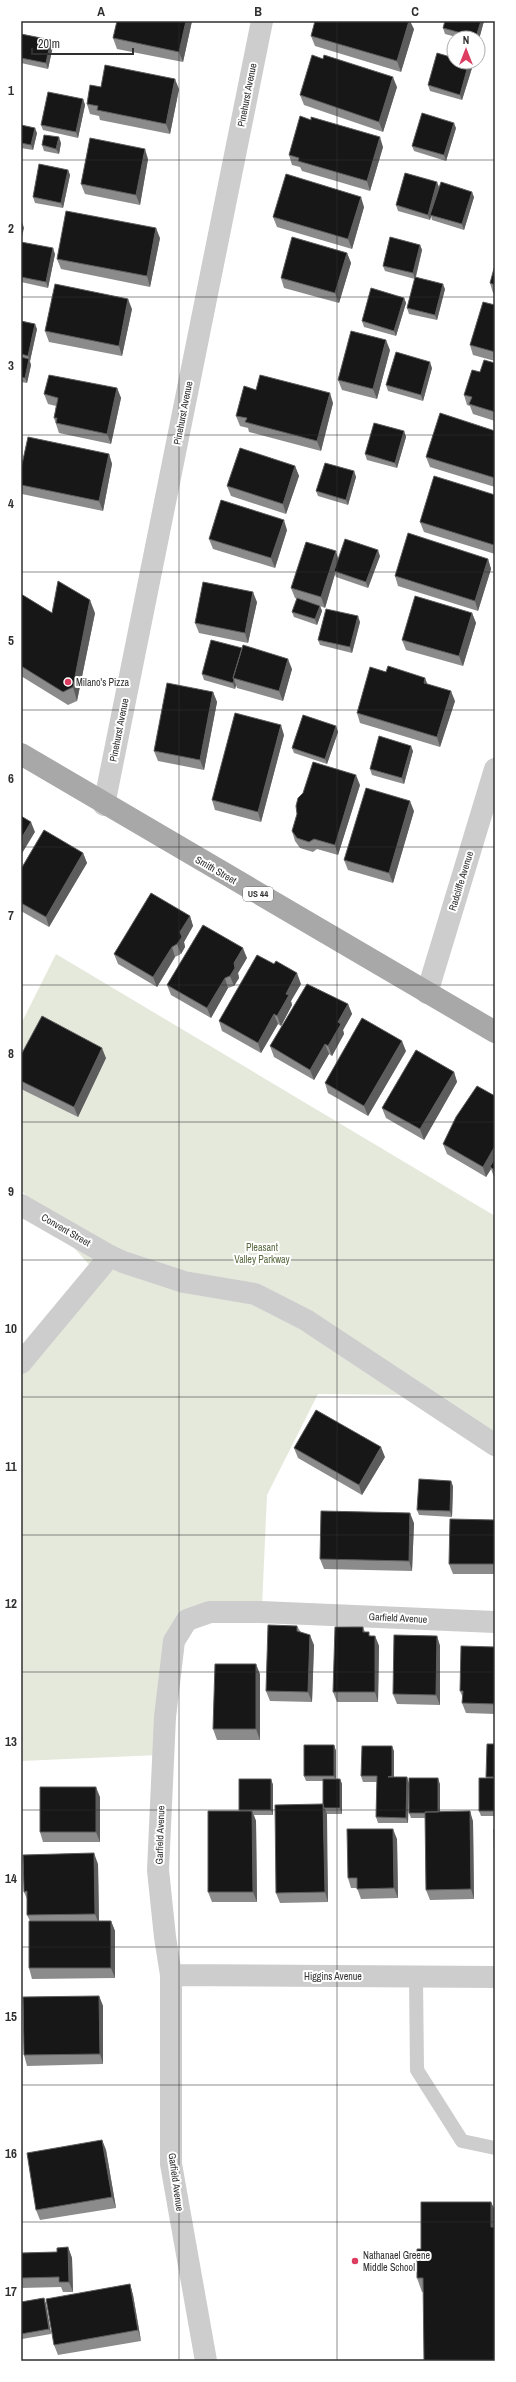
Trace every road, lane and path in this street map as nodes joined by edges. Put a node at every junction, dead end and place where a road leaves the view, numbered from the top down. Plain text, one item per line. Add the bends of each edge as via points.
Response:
1 (262, 21) edge
2 (21, 754) edge
3 (495, 769) edge
4 (104, 804) junction
5 (427, 992) junction
6 (495, 1032) edge
7 (21, 1205) edge
8 (110, 1256) junction
9 (21, 1363) edge
10 (495, 1445) edge
11 (495, 1622) edge
12 (171, 1975) junction
13 (416, 1977) junction
14 (495, 1977) edge
15 (495, 2148) edge
16 (206, 2361) edge

1 - 4 street, Pinehurst Avenue
2 - 4 main road, Smith Street / US 44
3 - 5 street, Radcliffe Avenue
4 - 5 main road, Smith Street / US 44
5 - 6 main road, Smith Street / US 44
7 - 8 street, Convent Street
8 - 9 street
8 - 10 street via 184,1282 254,1294 306,1320
11 - 12 street, Garfield Avenue via 261,1612 210,1612 187,1620 174,1641 165,1716 158,1870
12 - 13 street, Higgins Avenue
12 - 16 street, Garfield Avenue via 171,2164
13 - 14 street, Higgins Avenue
13 - 15 lane via 417,2070 462,2141

